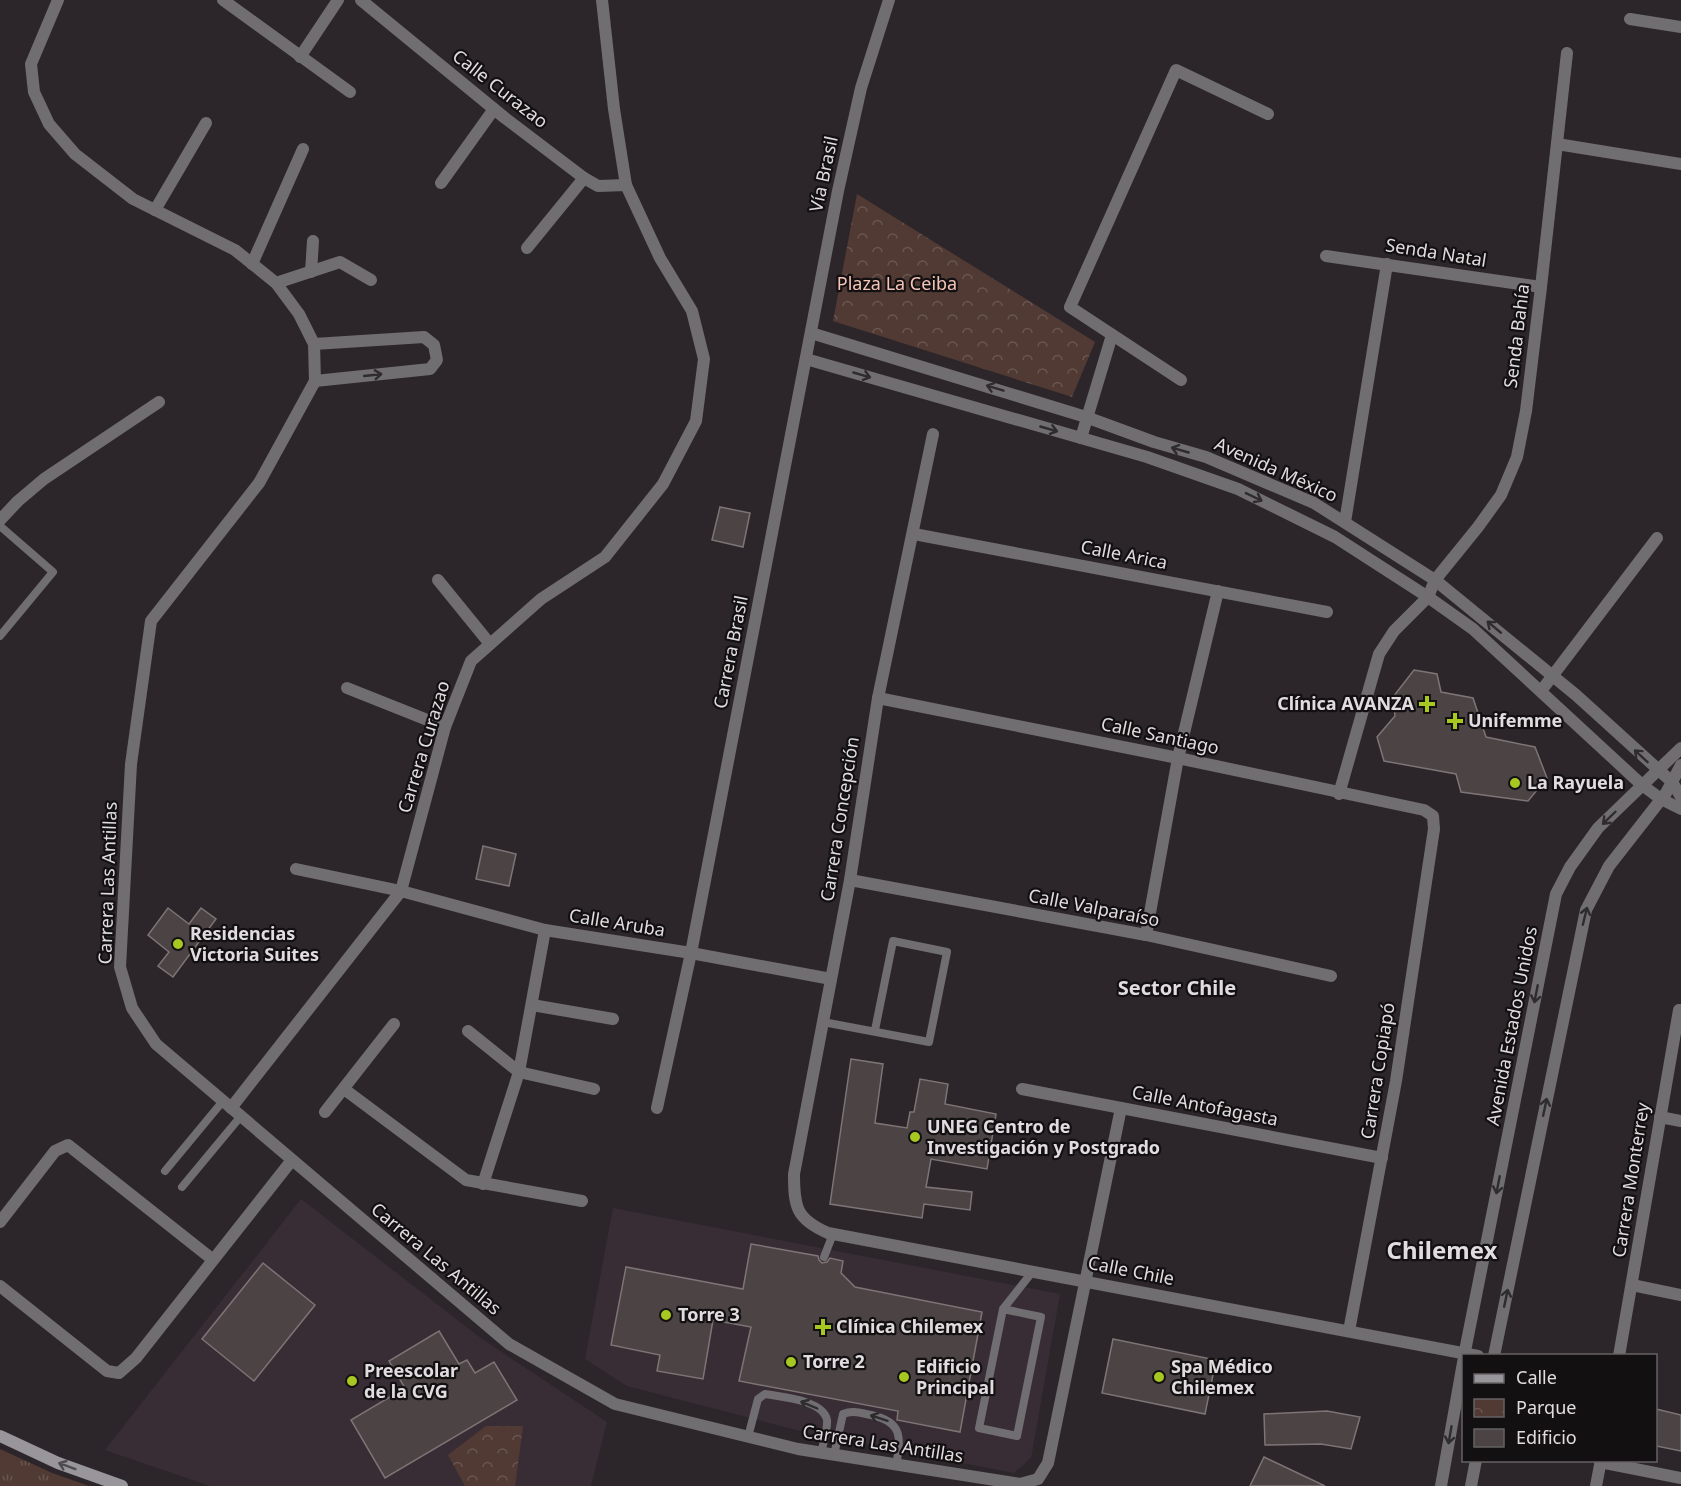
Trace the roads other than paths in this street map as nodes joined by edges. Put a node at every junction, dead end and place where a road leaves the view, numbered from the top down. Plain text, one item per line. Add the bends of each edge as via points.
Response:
1 (58, 0) edge
2 (223, 0) edge
3 (338, 0) edge
4 (361, 0) edge
5 (602, 0) edge
6 (889, 0) edge
7 (1630, 19) dead end
8 (1681, 27) edge
9 (1567, 53) dead end
10 (300, 57) junction
11 (350, 92) dead end
12 (494, 109) junction
13 (1268, 114) dead end
14 (206, 123) dead end
15 (1557, 144) junction
16 (303, 149) dead end
17 (1681, 165) edge
18 (584, 178) junction
19 (441, 183) dead end
20 (626, 185) junction
21 (155, 210) junction
22 (313, 241) dead end
23 (527, 248) dead end
24 (1326, 256) dead end
25 (252, 264) junction
26 (1387, 264) junction
27 (311, 272) junction
28 (371, 280) dead end
29 (276, 283) junction
30 (1541, 288) junction
31 (811, 333) junction
32 (1112, 335) junction
33 (314, 344) junction
34 (806, 359) junction
35 (1181, 380) dead end
36 (315, 381) junction
37 (159, 402) dead end
38 (1086, 417) junction
39 (933, 434) dead end
40 (1080, 438) junction
41 (0, 520) edge
42 (1345, 522) junction
43 (0, 526) edge
44 (914, 534) junction
45 (1657, 538) dead end
46 (438, 580) dead end
47 (1435, 580) junction
48 (1218, 591) junction
49 (1428, 597) junction
50 (1327, 612) dead end
51 (0, 636) edge
52 (490, 644) junction
53 (1552, 675) junction
54 (347, 688) dead end
55 (1540, 691) junction
56 (878, 698) junction
57 (445, 727) junction
58 (1681, 748) edge
59 (1178, 758) junction
60 (1681, 765) edge
61 (1657, 771) junction
62 (1672, 782) junction
63 (1642, 785) junction
64 (1339, 794) junction
65 (1681, 797) edge
66 (1661, 799) junction
67 (1681, 809) edge
68 (1433, 816) joint
69 (296, 869) dead end
70 (850, 880) junction
71 (401, 891) junction
72 (545, 930) junction
73 (1146, 935) junction
74 (691, 953) junction
75 (1331, 976) dead end
76 (831, 979) junction
77 (532, 1005) junction
78 (1679, 1010) dead end
79 (613, 1019) dead end
80 (823, 1022) junction
81 (394, 1024) dead end
82 (875, 1030) junction
83 (468, 1031) dead end
84 (519, 1072) junction
85 (344, 1089) junction
86 (594, 1089) dead end
87 (1022, 1089) dead end
88 (657, 1107) dead end
89 (232, 1108) junction
90 (1121, 1108) junction
91 (325, 1112) dead end
92 (1660, 1117) junction
93 (1681, 1121) edge
94 (1382, 1158) junction
95 (292, 1160) junction
96 (165, 1172) dead end
97 (483, 1184) junction
98 (182, 1187) dead end
99 (582, 1201) dead end
100 (799, 1211) joint
101 (0, 1222) edge
102 (833, 1234) junction
103 (824, 1257) dead end
104 (212, 1259) junction
105 (1033, 1271) junction
106 (1086, 1281) junction
107 (1632, 1285) junction
108 (0, 1286) edge
109 (1681, 1295) edge
110 (1003, 1309) junction
111 (1349, 1331) junction
112 (1464, 1354) edge
113 (1494, 1354) edge
114 (1619, 1354) edge
115 (1462, 1355) edge
116 (1462, 1366) edge
117 (0, 1436) edge
118 (748, 1437) junction
119 (827, 1454) junction
120 (1476, 1462) edge
121 (1601, 1462) edge
122 (1606, 1462) edge
123 (896, 1466) junction
124 (1681, 1478) edge
125 (1001, 1484) edge
126 (122, 1486) edge
127 (1441, 1486) edge
128 (1471, 1486) edge
129 (1596, 1486) edge

1 - 21 street via 31,64 34,92 50,124 75,154 133,199
2 - 10 street
3 - 10 street
4 - 12 street, Calle Curazao
5 - 20 street, Carrera Curazao
6 - 31 street, Vía Brasil via 859,97
7 - 8 street
9 - 15 street, Senda Bahía
10 - 11 street
12 - 18 street, Calle Curazao
12 - 19 street
13 - 32 street via 1176,70 1070,307
14 - 21 street
15 - 17 street
15 - 30 street, Senda Bahía
16 - 25 street
18 - 20 street, Calle Curazao via 598,186
18 - 23 street
20 - 52 street, Carrera Curazao via 660,258 692,311 704,359 696,421 663,483 605,557 541,599
21 - 25 street via 235,249
22 - 27 street
24 - 26 street, Senda Natal
25 - 29 street
26 - 30 street, Senda Natal
26 - 42 street
27 - 28 street via 340,262
27 - 29 street
29 - 33 street
30 - 47 street, Senda Bahía via 1526,411 1516,457 1501,495
31 - 34 street, Vía Brasil
38 -> 31 street, Avenida México
32 - 35 street
32 - 38 street
33 - 36 street
36 -> 33 street via 430,369 437,360 435,345 424,337
34 -> 40 street, Avenida México
34 - 74 street, Carrera Brasil
36 - 89 street, Carrera Las Antillas via 259,483 151,621 131,764 120,967 132,1008 156,1044
37 - 41 street via 44,479
38 - 40 street
42 -> 38 street, Avenida México via 1314,503 1206,457
39 - 44 street, Carrera Concepción
40 -> 49 street, Avenida México via 1238,489 1335,537
42 - 47 street, Avenida México
43 - 51 lane via 53,572
44 - 48 street, Calle Arica
44 - 56 street, Carrera Concepción
45 - 53 street
46 - 52 street
47 - 49 street, Senda Bahía
53 -> 47 street, Avenida México
48 - 50 street, Calle Arica
48 - 59 street
49 - 55 street, Avenida México via 1473,629
49 - 64 street via 1394,631 1379,654
52 - 57 street, Carrera Curazao via 471,661
53 - 55 street
61 -> 53 street, Avenida México
54 - 57 street
55 - 63 street, Avenida México
56 - 59 street, Calle Santiago
56 - 70 street, Carrera Concepción
57 - 71 street, Carrera Curazao
58 - 61 street, Avenida Estados Unidos
59 - 64 street, Calle Santiago
59 - 73 street
60 - 62 street
61 - 62 street, Avenida México
61 - 63 street, Avenida Estados Unidos
62 - 65 street, Avenida México
62 - 66 street
63 - 66 street, Avenida México
63 -> 112 street, Avenida Estados Unidos via 1598,828 1556,894
64 - 68 street, Calle Santiago via 1424,810
66 - 67 street, Avenida México
113 -> 66 street via 1586,910 1609,866
68 - 94 street, Carrera Copiapó
69 - 71 street, Calle Aruba
70 - 73 street, Calle Valparaíso
70 - 76 street, Carrera Concepción
71 - 72 street, Calle Aruba
71 - 89 street
72 - 74 street, Calle Aruba
72 - 77 street
73 - 75 street, Calle Valparaíso
74 - 76 street, Calle Aruba
74 - 88 street, Carrera Brasil
76 - 80 street, Carrera Concepción
77 - 79 street
77 - 84 street
78 - 92 street, Carrera Monterrey
80 - 82 lane
80 - 100 street, Carrera Concepción via 794,1174 794,1198
81 - 85 street
82 - 82 lane via 893,941 947,952 929,1042
83 - 84 street
84 - 86 street
84 - 97 street
85 - 91 street
85 - 97 street via 466,1180
87 - 90 street, Calle Antofagasta
89 - 95 street, Carrera Las Antillas
89 - 96 lane
89 - 98 lane
90 - 94 street, Calle Antofagasta
90 - 106 street
92 - 93 street
92 - 107 street, Carrera Monterrey
94 - 111 street, Carrera Copiapó
95 - 104 street
95 - 118 street, Carrera Las Antillas via 509,1344 615,1404
97 - 99 street
100 - 102 street, Calle Chile via 810,1225
101 - 104 street via 55,1151 68,1145
102 - 103 lane
102 - 105 street, Calle Chile
104 - 108 street via 136,1358 119,1373 107,1371
105 - 106 street, Calle Chile
105 - 110 lane
106 - 111 street, Calle Chile
106 - 125 street, Carrera Las Antillas via 1048,1463 1038,1479
107 - 109 street
107 - 114 street, Carrera Monterrey
110 - 110 lane via 1041,1317 1017,1436 979,1428
111 - 115 street, Calle Chile
116 -> 127 street, Avenida Estados Unidos
126 -> 117 main road
118 - 119 street, Carrera Las Antillas
119 -> 118 lane via 824,1414 803,1401 765,1394 758,1399
119 - 123 street, Carrera Las Antillas
123 -> 119 lane via 900,1443 896,1427 886,1418 850,1411 843,1414
120 - 128 street
121 - 129 street
122 - 124 street
123 - 125 street, Carrera Las Antillas

